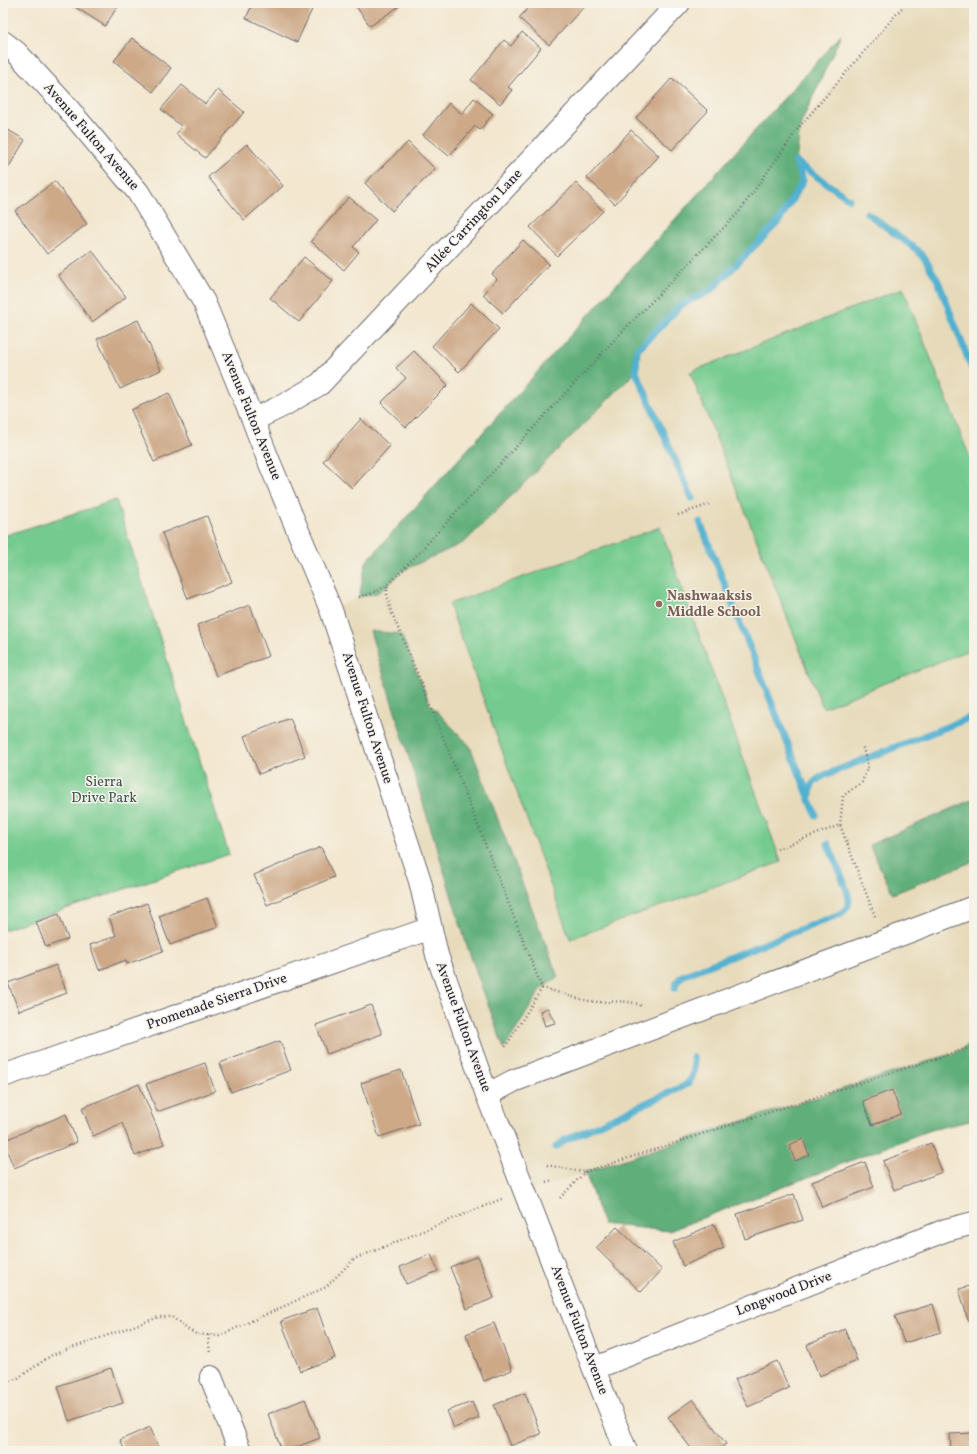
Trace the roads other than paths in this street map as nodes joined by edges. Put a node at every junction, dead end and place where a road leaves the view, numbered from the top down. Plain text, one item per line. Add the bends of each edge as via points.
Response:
1 (679, 3) edge
2 (3, 42) edge
3 (253, 420) junction
4 (974, 907) edge
5 (431, 928) junction
6 (3, 1076) edge
7 (487, 1095) junction
8 (974, 1223) edge
9 (595, 1368) junction
10 (211, 1377) dead end
11 (240, 1451) edge
12 (626, 1451) edge

1 - 3 street, Allée Carrington Lane via 320,384
2 - 3 street, Avenue Fulton Avenue via 16,52 65,105 138,192 204,302
3 - 5 street, Avenue Fulton Avenue via 331,610 420,881
4 - 7 street via 514,1081
5 - 6 street, Promenade Sierra Drive
5 - 7 street, Avenue Fulton Avenue via 437,956
7 - 9 street, Avenue Fulton Avenue
8 - 9 street, Longwood Drive via 946,1230
9 - 12 street, Avenue Fulton Avenue
10 - 11 street

